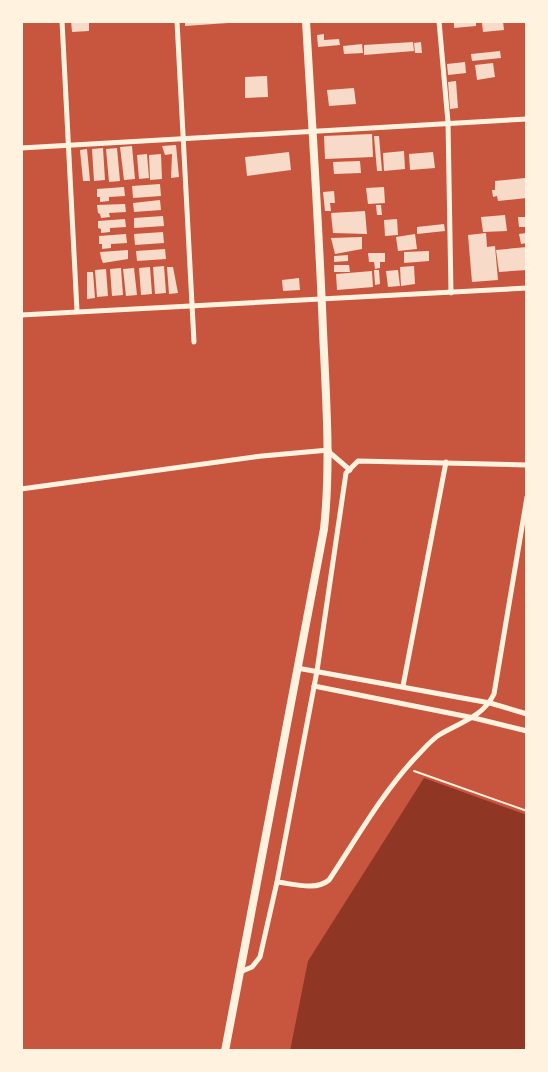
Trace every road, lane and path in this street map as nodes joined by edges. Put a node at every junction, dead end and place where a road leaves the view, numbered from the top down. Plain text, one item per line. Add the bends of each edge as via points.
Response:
1 (62, 21) edge
2 (177, 21) edge
3 (306, 21) edge
4 (439, 21) edge
5 (527, 119) edge
6 (448, 122) junction
7 (313, 130) junction
8 (182, 139) junction
9 (67, 145) junction
10 (21, 148) edge
11 (527, 288) edge
12 (452, 293) junction
13 (322, 299) junction
14 (192, 306) junction
15 (77, 311) junction
16 (21, 314) edge
17 (194, 342) dead end
18 (329, 451) junction
19 (446, 462) junction
20 (527, 465) edge
21 (349, 470) junction
22 (21, 489) edge
23 (527, 497) edge
24 (297, 668) junction
25 (317, 671) junction
26 (314, 686) junction
27 (403, 686) junction
28 (489, 703) junction
29 (527, 714) edge
30 (474, 718) junction
31 (527, 731) edge
32 (406, 769) junction
33 (527, 811) edge
34 (277, 882) junction
35 (240, 972) junction
36 (225, 1051) edge

1 - 9 street
2 - 8 street
3 - 7 main road
4 - 6 street
5 - 6 street
6 - 7 street
6 - 12 street
7 - 8 street
7 - 13 main road
8 - 9 street
8 - 14 street
9 - 10 street
9 - 15 street
11 - 12 street
12 - 13 street
13 - 14 street
13 - 18 main road
14 - 15 street
14 - 17 street
15 - 16 street
18 - 21 street
18 - 22 street
18 - 24 main road via 324,529
19 - 20 street
19 - 21 street via 358,461
19 - 27 street
21 - 25 street
23 - 28 street
24 - 25 street
24 - 35 main road
25 - 26 street
25 - 27 street
26 - 30 street
26 - 34 street
27 - 28 street
28 - 29 street
28 - 30 street
30 - 31 street
30 - 32 street via 438,736
32 - 33 path
32 - 34 street via 329,880 322,886
34 - 35 street via 260,957
35 - 36 main road

